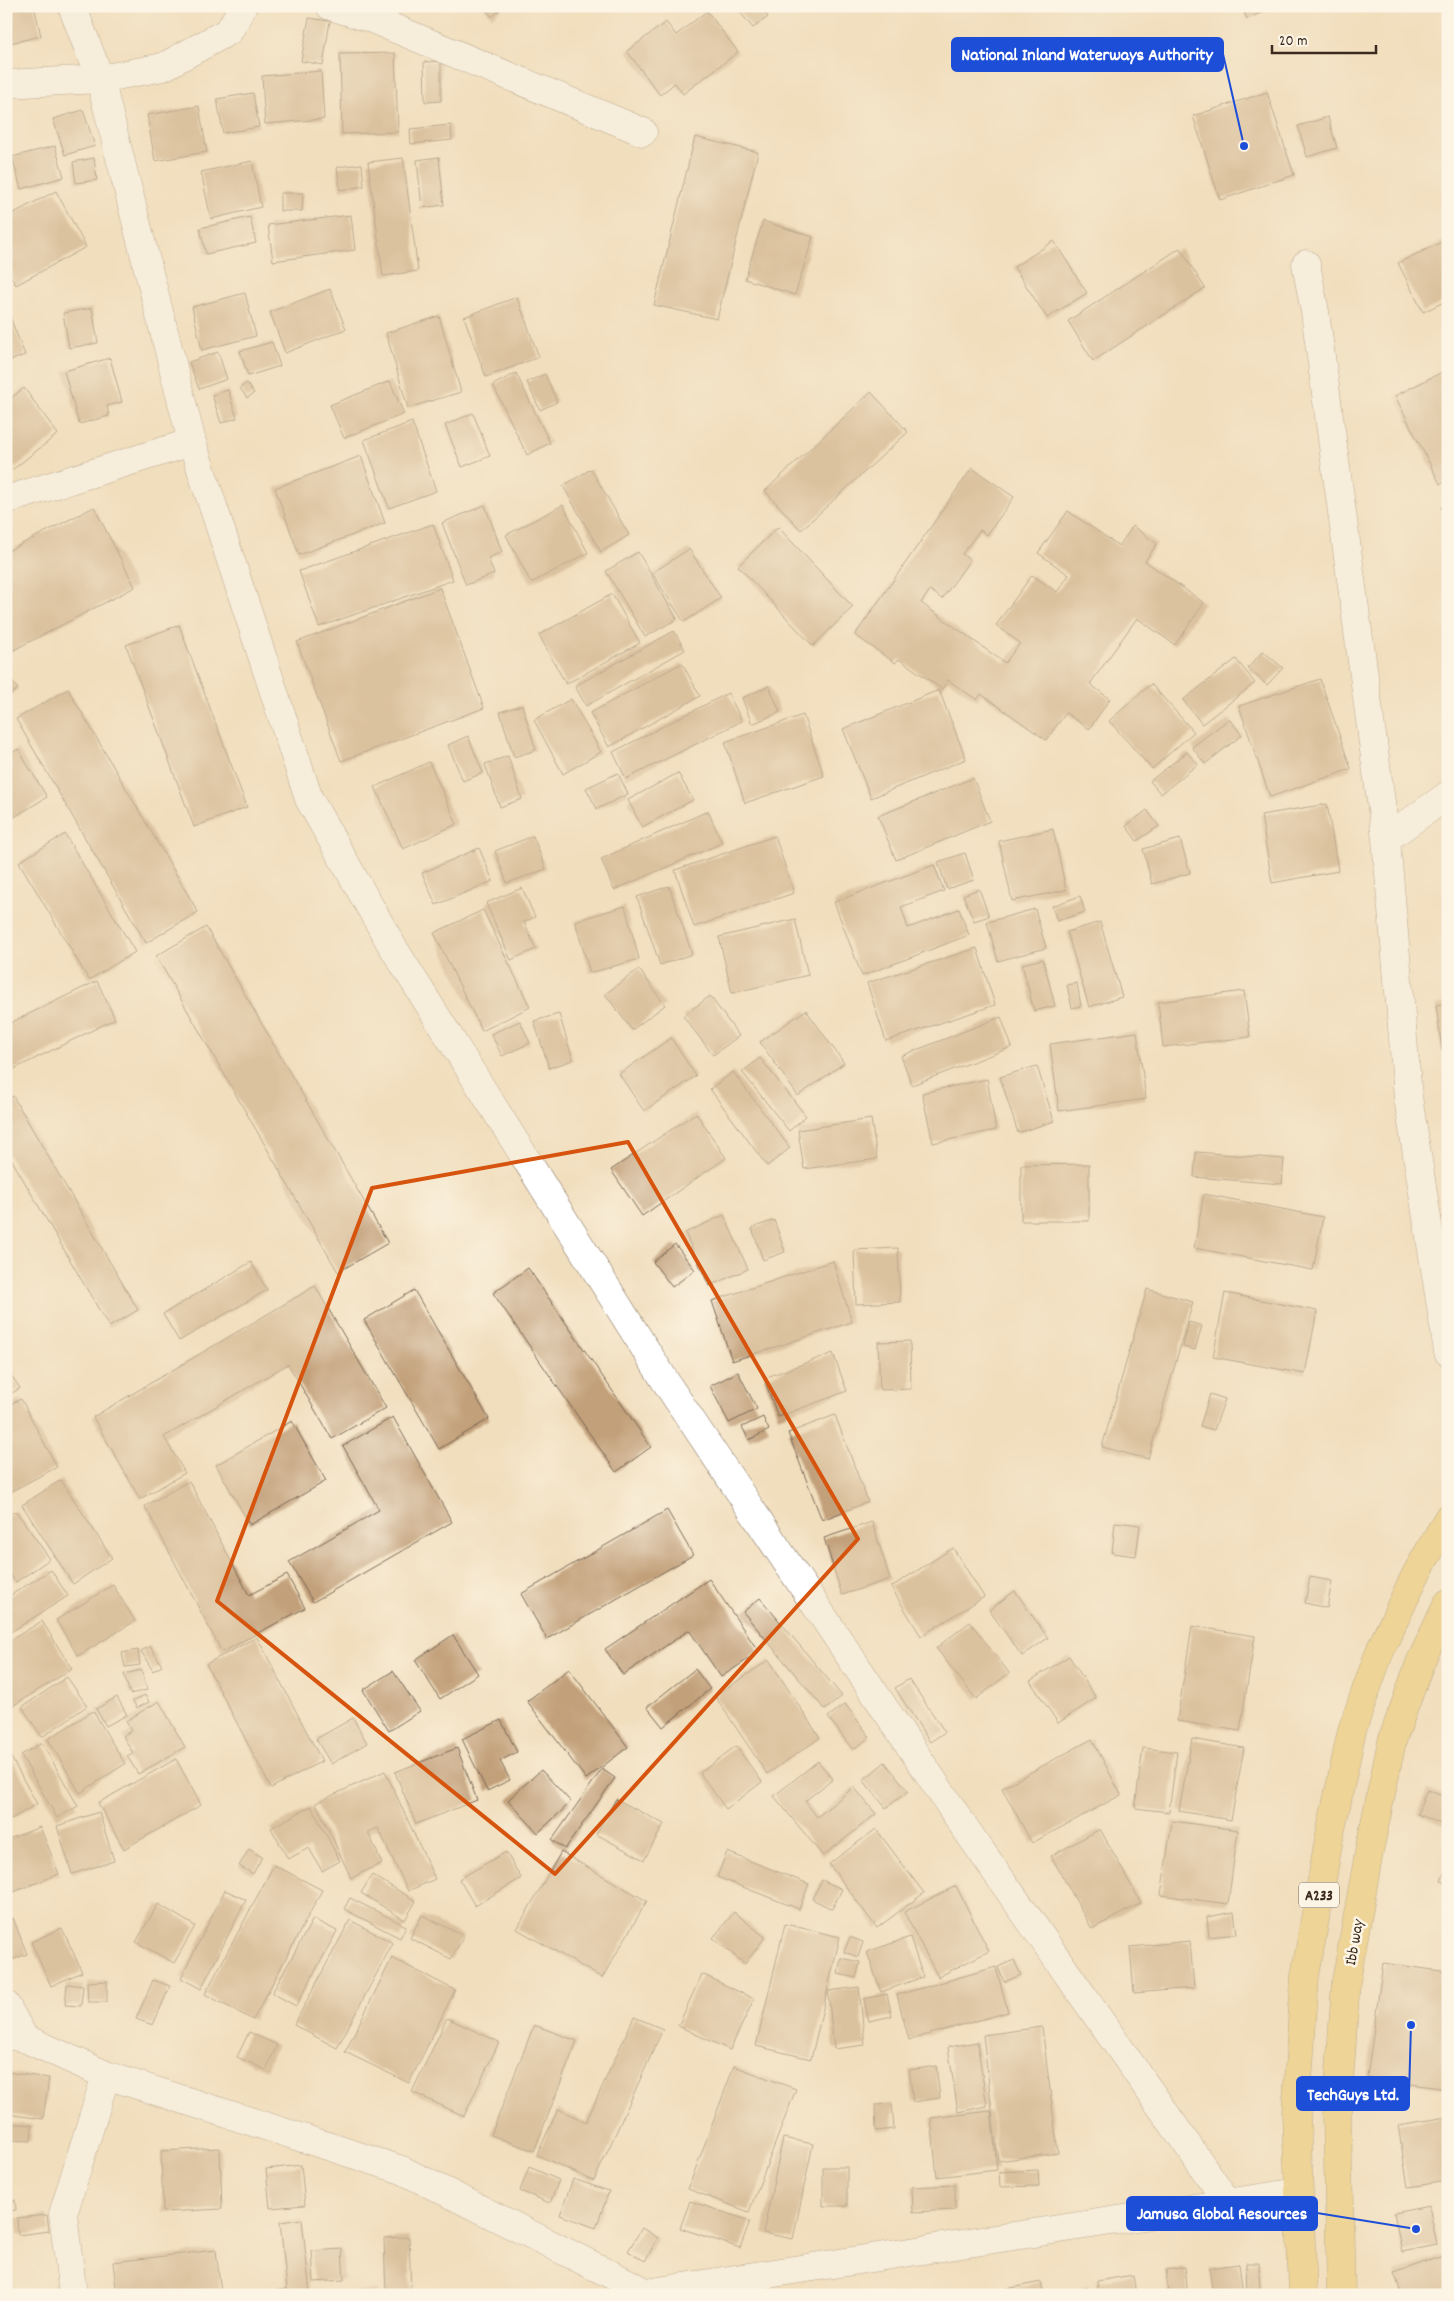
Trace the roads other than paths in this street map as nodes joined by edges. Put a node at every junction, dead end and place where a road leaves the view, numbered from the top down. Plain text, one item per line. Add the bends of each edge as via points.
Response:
1 (72, 6) edge
2 (243, 6) edge
3 (330, 6) edge
4 (100, 79) junction
5 (6, 84) edge
6 (643, 132) dead end
7 (1306, 264) dead end
8 (192, 442) junction
9 (6, 500) edge
10 (1448, 795) edge
11 (1386, 839) junction
12 (1448, 1352) edge
13 (1448, 1518) edge
14 (1448, 1603) edge
15 (6, 2005) edge
16 (15, 2036) edge
17 (106, 2075) junction
18 (1298, 2192) junction
19 (1229, 2204) junction
20 (639, 2294) edge
21 (73, 2295) edge
22 (1303, 2295) edge
23 (1341, 2295) edge

1 - 4 street
2 - 4 street via 229,31 163,67
3 - 6 street via 372,19
4 - 5 street
4 - 8 street
7 - 11 street
8 - 9 street
8 - 19 street via 308,799 391,944 669,1387 965,1828
10 - 11 street
11 - 12 street via 1408,1096
13 - 18 highway, A233 via 1415,1576 1381,1648 1352,1730 1305,1976 1296,2114
14 - 23 highway, Ibb way / A233 via 1420,1663 1392,1741 1346,1981 1337,2115
15 - 16 street
16 - 17 street
17 - 20 street via 402,2170
17 - 21 street via 63,2214
18 - 19 street
18 - 22 highway, A233
19 - 20 street

